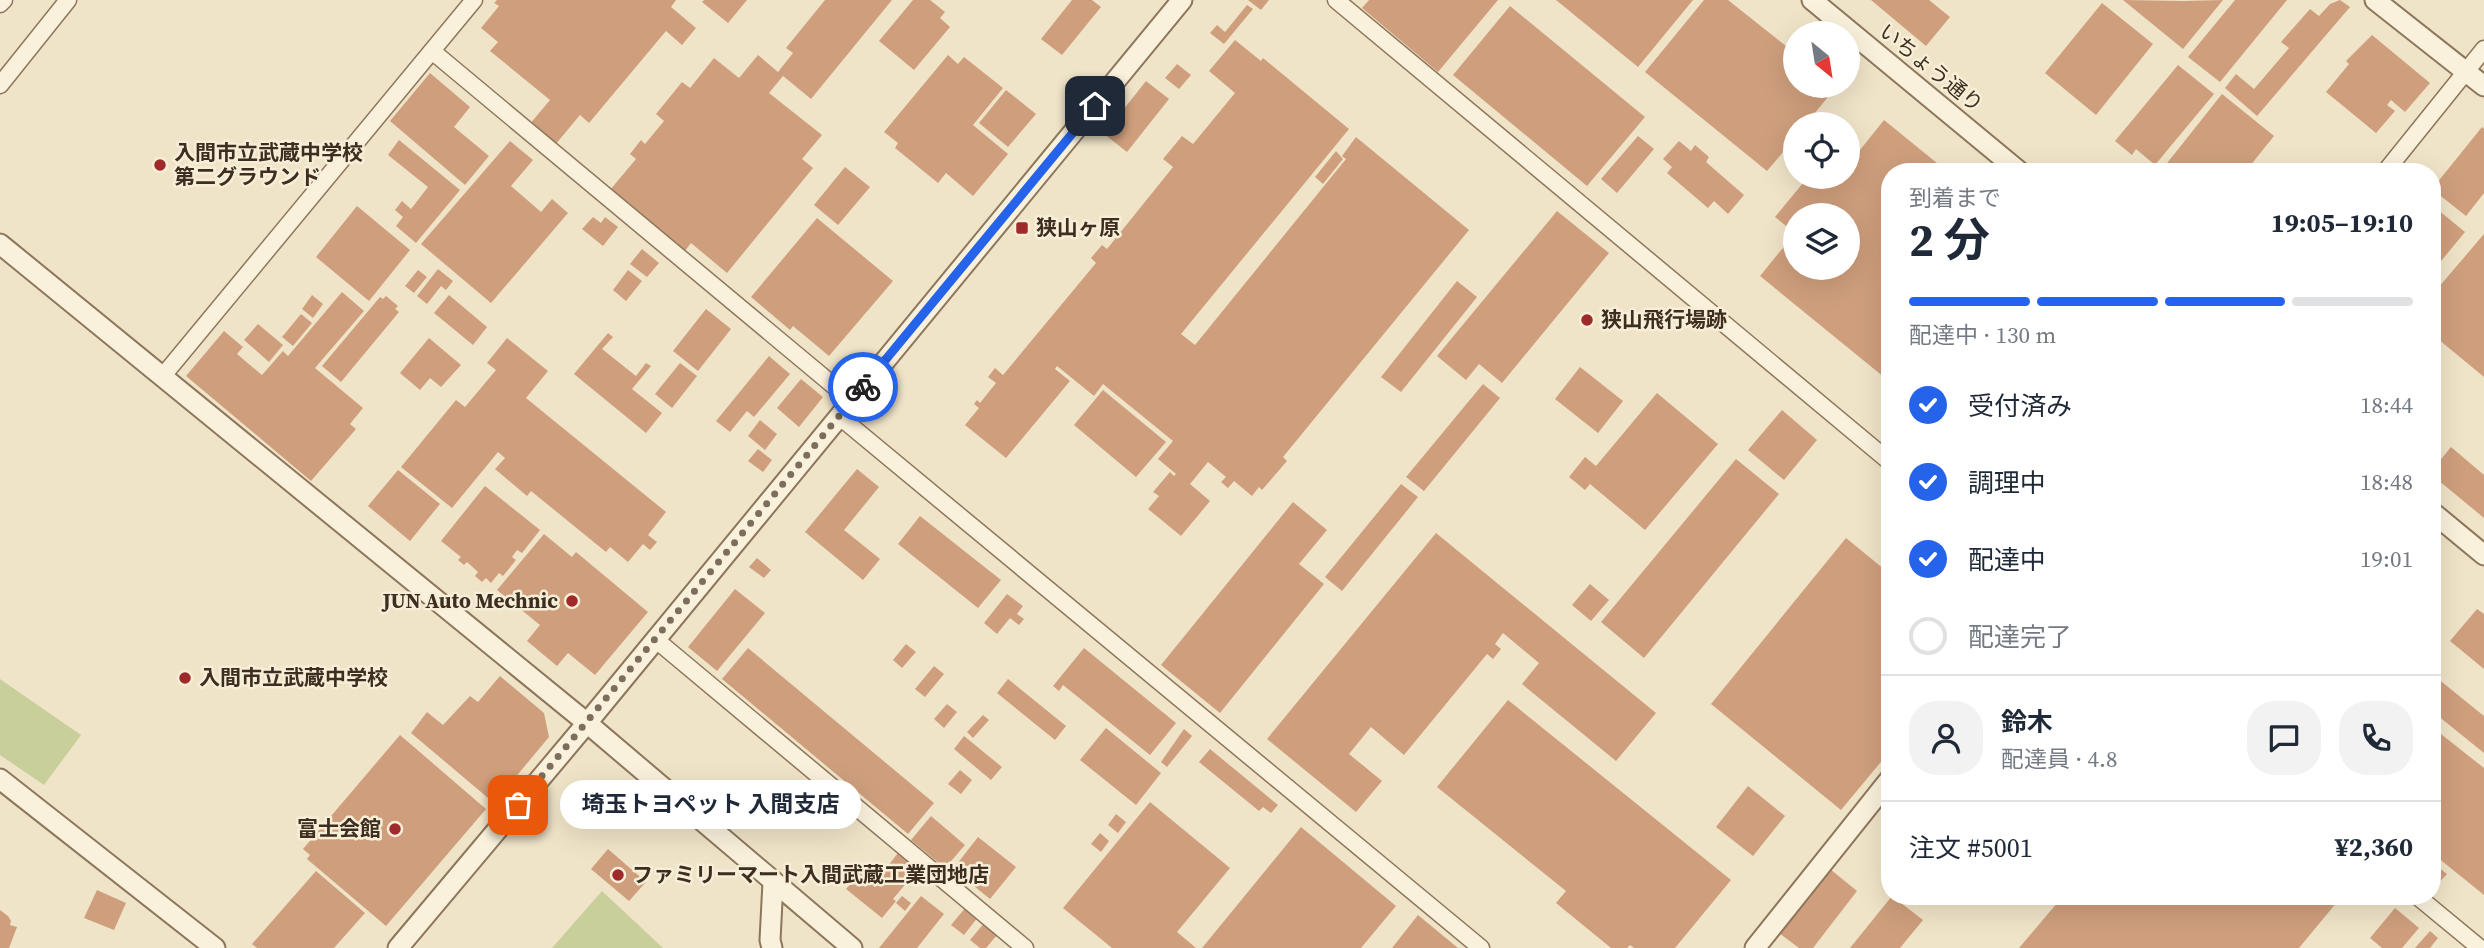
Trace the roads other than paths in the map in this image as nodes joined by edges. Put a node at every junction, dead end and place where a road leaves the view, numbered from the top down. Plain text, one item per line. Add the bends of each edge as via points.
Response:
1 (4, 0) edge
2 (68, 0) edge
3 (474, 0) edge
4 (1182, 0) edge
5 (1336, 0) edge
6 (2375, 0) edge
7 (1823, 3) edge
8 (0, 4) edge
9 (2484, 49) edge
10 (432, 51) junction
11 (2465, 71) junction
12 (0, 85) edge
13 (2484, 86) edge
14 (2010, 163) edge
15 (2392, 163) edge
16 (0, 244) edge
17 (162, 377) junction
18 (852, 401) junction
19 (839, 417) junction
20 (1881, 454) edge
21 (2441, 519) edge
22 (2484, 555) edge
23 (655, 639) junction
24 (587, 723) junction
25 (0, 779) edge
26 (1881, 790) edge
27 (773, 882) junction
28 (2428, 905) edge
29 (215, 948) edge
30 (398, 948) edge
31 (772, 948) edge
32 (852, 948) edge
33 (1026, 948) edge
34 (1482, 948) edge
35 (1755, 948) edge
36 (2480, 948) edge

1 - 8 street
2 - 12 street
3 - 10 street
4 - 18 street
5 - 20 street
6 - 11 street
7 - 14 street, いちょう通り
9 - 11 street
10 - 17 street
10 - 18 street
11 - 13 street
11 - 15 street
16 - 17 street
17 - 24 street
18 - 19 street
19 - 23 street
19 - 34 street
21 - 22 street
23 - 24 street
23 - 33 street
24 - 27 street
24 - 30 street
25 - 29 street
26 - 35 street
27 - 31 street
27 - 32 street
28 - 36 street

